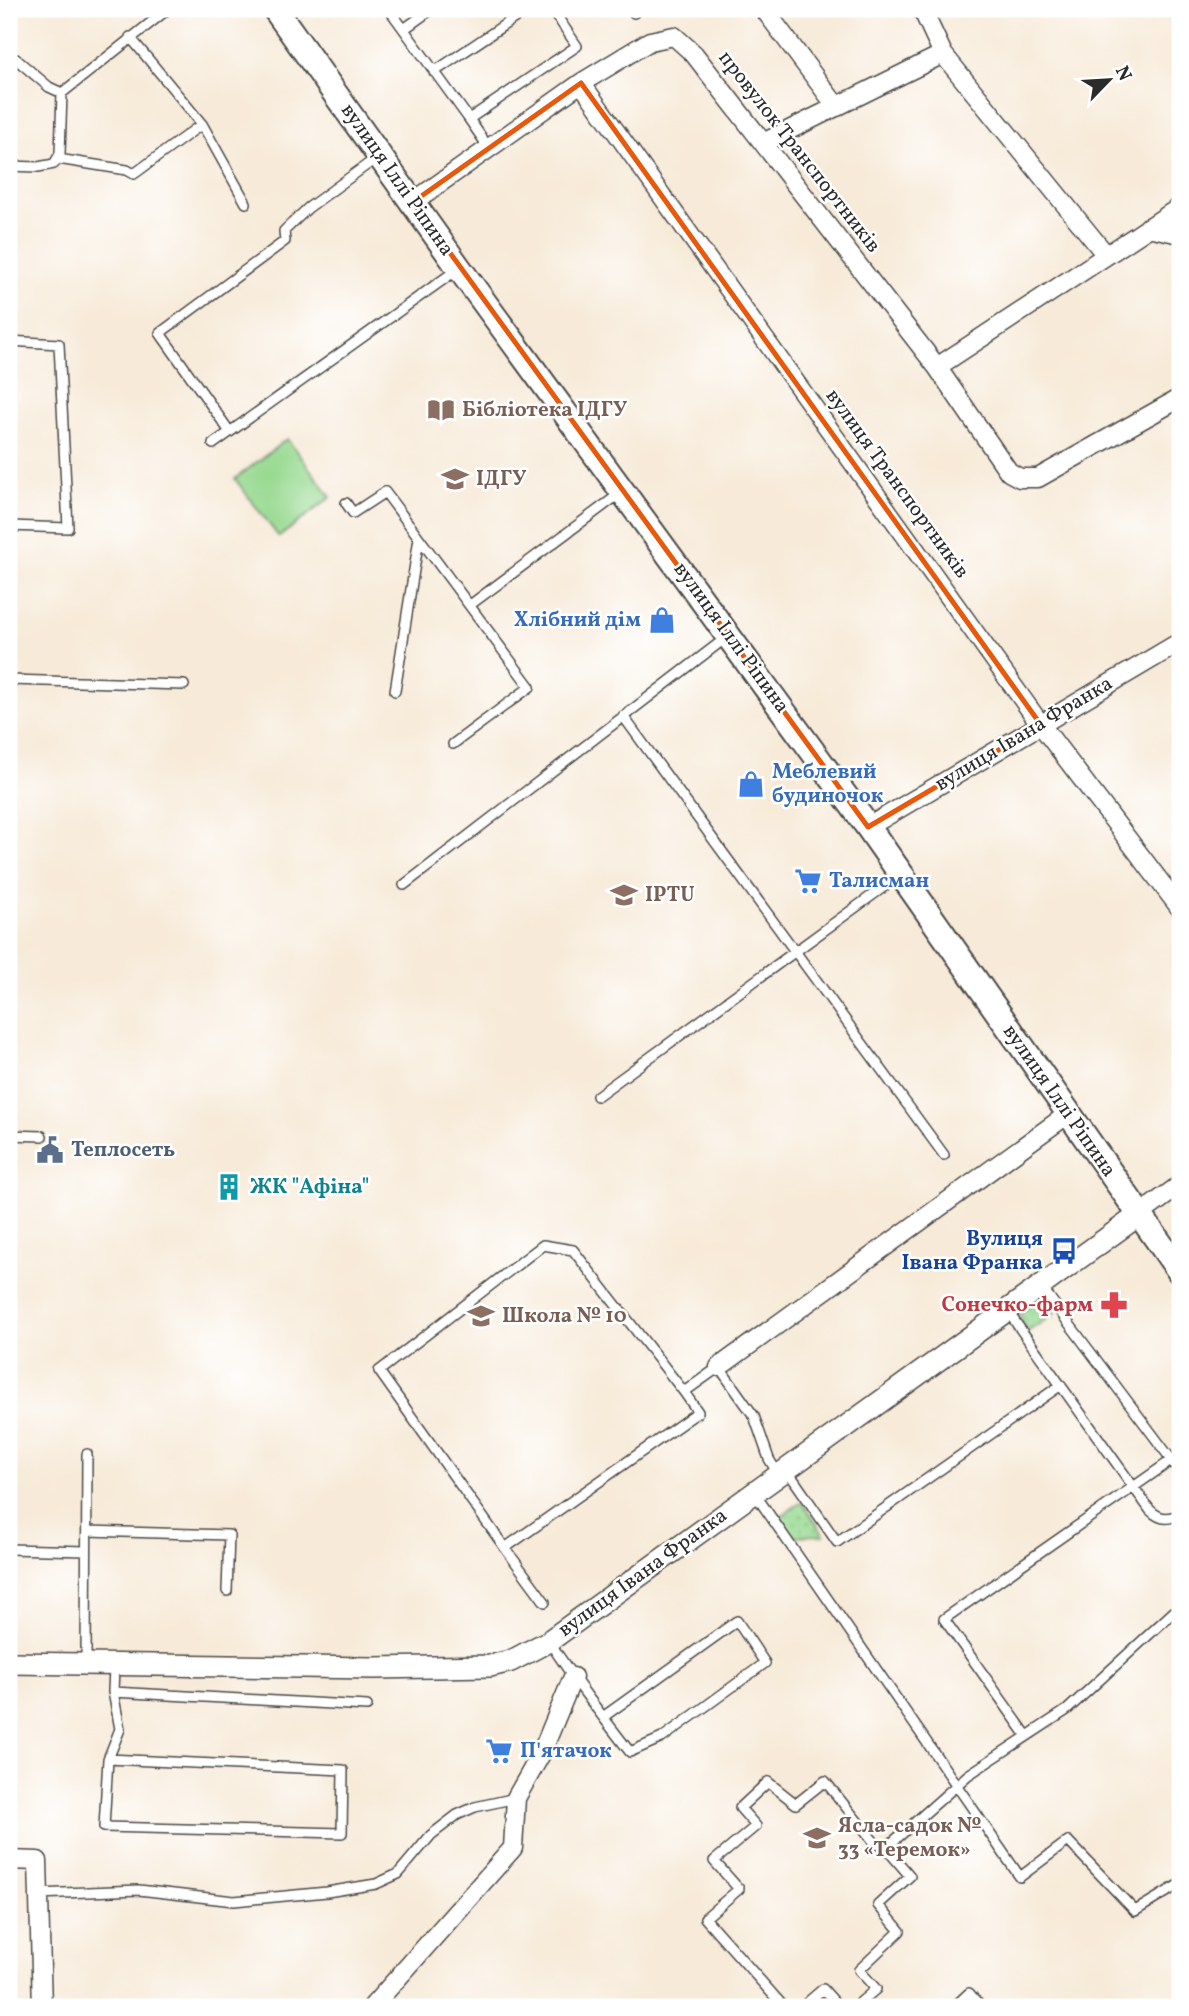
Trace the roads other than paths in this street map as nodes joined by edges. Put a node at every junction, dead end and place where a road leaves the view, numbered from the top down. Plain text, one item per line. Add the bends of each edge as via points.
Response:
1 (168, 9) edge
2 (275, 9) edge
3 (389, 9) edge
4 (432, 9) edge
5 (528, 9) edge
6 (552, 9) edge
7 (764, 9) edge
8 (922, 9) edge
9 (404, 29) junction
10 (130, 37) junction
11 (943, 54) junction
12 (16, 59) dead end
13 (434, 72) junction
14 (581, 83) junction
15 (62, 93) junction
16 (836, 107) junction
17 (469, 119) junction
18 (202, 124) junction
19 (763, 143) junction
20 (489, 148) junction
21 (379, 156) junction
22 (58, 159) junction
23 (9, 166) edge
24 (414, 202) junction
25 (246, 203) dead end
26 (1180, 208) edge
27 (1149, 227) junction
28 (1180, 234) edge
29 (1106, 255) junction
30 (459, 268) junction
31 (9, 341) edge
32 (937, 368) junction
33 (1180, 398) edge
34 (230, 432) junction
35 (213, 444) dead end
36 (624, 491) junction
37 (346, 503) dead end
38 (9, 526) edge
39 (419, 538) junction
40 (470, 605) junction
41 (729, 636) junction
42 (1180, 642) edge
43 (9, 680) edge
44 (184, 685) dead end
45 (395, 691) dead end
46 (624, 716) junction
47 (1041, 724) junction
48 (453, 744) dead end
49 (867, 827) junction
50 (902, 874) junction
51 (404, 885) dead end
52 (1180, 908) edge
53 (798, 953) junction
54 (597, 1096) dead end
55 (1068, 1114) junction
56 (9, 1135) edge
57 (42, 1136) dead end
58 (944, 1155) dead end
59 (1180, 1185) edge
60 (1139, 1215) junction
61 (1180, 1272) edge
62 (1040, 1285) junction
63 (1006, 1310) junction
64 (719, 1367) junction
65 (1061, 1385) junction
66 (684, 1392) junction
67 (87, 1454) dead end
68 (1172, 1460) junction
69 (1180, 1471) edge
70 (783, 1472) junction
71 (1135, 1488) junction
72 (754, 1493) junction
73 (1180, 1513) edge
74 (87, 1531) junction
75 (505, 1548) junction
76 (9, 1549) edge
77 (86, 1551) junction
78 (227, 1591) dead end
79 (545, 1602) dead end
80 (1180, 1606) edge
81 (549, 1641) junction
82 (9, 1663) edge
83 (86, 1664) junction
84 (114, 1664) junction
85 (573, 1677) junction
86 (113, 1692) junction
87 (367, 1706) dead end
88 (603, 1717) junction
89 (1027, 1736) junction
90 (108, 1759) junction
91 (958, 1784) junction
92 (516, 1798) junction
93 (886, 1848) junction
94 (9, 1860) edge
95 (1180, 1884) edge
96 (37, 1894) junction
97 (42, 2007) edge
98 (372, 2007) edge
99 (784, 2007) edge
100 (802, 2007) edge
101 (839, 2007) edge
102 (855, 2007) edge
103 (954, 2007) edge
104 (981, 2007) edge

1 - 10 lane
2 - 21 main road, вулиця Іллі Ріпина
3 - 9 lane
4 - 9 lane
5 - 13 lane
6 - 17 lane via 577,46
7 - 16 street
8 - 11 street
9 - 13 lane
10 - 15 lane
10 - 18 lane
11 - 16 street
11 - 29 street
12 - 15 lane
13 - 17 lane
14 - 19 street, провулок Транспортників via 650,41 674,36 694,54
14 - 20 street, провулок Транспортників
14 - 47 street, вулиця Транспортників
15 - 22 lane
16 - 19 street
17 - 20 lane
18 - 22 lane via 134,174
18 - 25 lane
19 - 32 street, провулок Транспортників
20 - 24 street, провулок Транспортників
21 - 24 main road, вулиця Іллі Ріпина
21 - 34 lane via 296,217 284,231 285,241 160,333
22 - 23 lane via 48,166
24 - 30 main road, вулиця Іллі Ріпина
26 - 27 street
27 - 28 street
27 - 29 street
29 - 32 street
30 - 34 lane
30 - 36 main road, вулиця Іллі Ріпина
31 - 38 lane via 59,344 68,528
32 - 33 street, провулок Транспортників via 1009,472 1020,478 1038,478
34 - 35 lane
36 - 40 lane
36 - 41 main road, вулиця Іллі Ріпина
37 - 39 lane via 354,513 386,492
39 - 40 lane
39 - 45 lane
40 - 48 lane via 530,687
41 - 46 lane
41 - 49 main road, вулиця Іллі Ріпина
42 - 47 street, вулиця Івана Франка
43 - 44 lane
46 - 51 lane
46 - 53 lane
47 - 49 street, вулиця Івана Франка
47 - 52 street, вулиця Транспортників
49 - 50 main road, вулиця Іллі Ріпина
50 - 53 lane
50 - 55 main road, вулиця Іллі Ріпина
53 - 54 lane
53 - 58 lane
55 - 60 main road, вулиця Іллі Ріпина
55 - 64 street
56 - 57 lane
59 - 60 street, вулиця Івана Франка
60 - 61 main road, вулиця Іллі Ріпина
60 - 62 street, вулиця Івана Франка
62 - 63 street, вулиця Івана Франка
62 - 68 lane
63 - 65 lane
63 - 70 street, вулиця Івана Франка
64 - 66 lane
64 - 70 lane via 754,1416 769,1459
65 - 70 lane via 837,1542
65 - 71 lane
66 - 75 lane via 698,1412
66 - 75 lane via 573,1250 543,1245 379,1371
67 - 74 lane
68 - 69 lane
68 - 71 lane
70 - 72 street, вулиця Івана Франка
71 - 73 lane via 1157,1518
71 - 89 lane via 944,1619
72 - 81 street, вулиця Івана Франка
72 - 91 lane
74 - 77 lane
74 - 78 lane via 229,1535
75 - 79 lane
76 - 77 lane
77 - 83 lane
80 - 89 lane via 1067,1710
81 - 84 street, вулиця Івана Франка via 531,1653 489,1666
81 - 85 lane
82 - 83 street, вулиця Івана Франка
83 - 84 street, вулиця Івана Франка
84 - 86 lane
85 - 88 lane
85 - 92 street via 541,1754
86 - 87 lane
86 - 90 lane via 120,1729
88 - 88 lane via 630,1752 662,1738 765,1663 737,1621
89 - 91 lane
90 - 90 lane via 343,1770 342,1833 104,1826
91 - 93 lane
91 - 95 lane via 1020,1877 1068,1841 1135,1910
92 - 96 lane via 457,1815 440,1827 398,1874 376,1884 234,1901 139,1889
92 - 98 street via 513,1847
93 - 99 lane via 875,1843 824,1782 796,1804 768,1782 740,1808 756,1826 714,1861 739,1889 705,1918
93 - 102 lane via 910,1876 878,1905 900,1931 859,1970 876,1989
94 - 96 street via 38,1861
96 - 97 street
100 - 101 lane via 824,1989
103 - 104 lane via 969,1993

